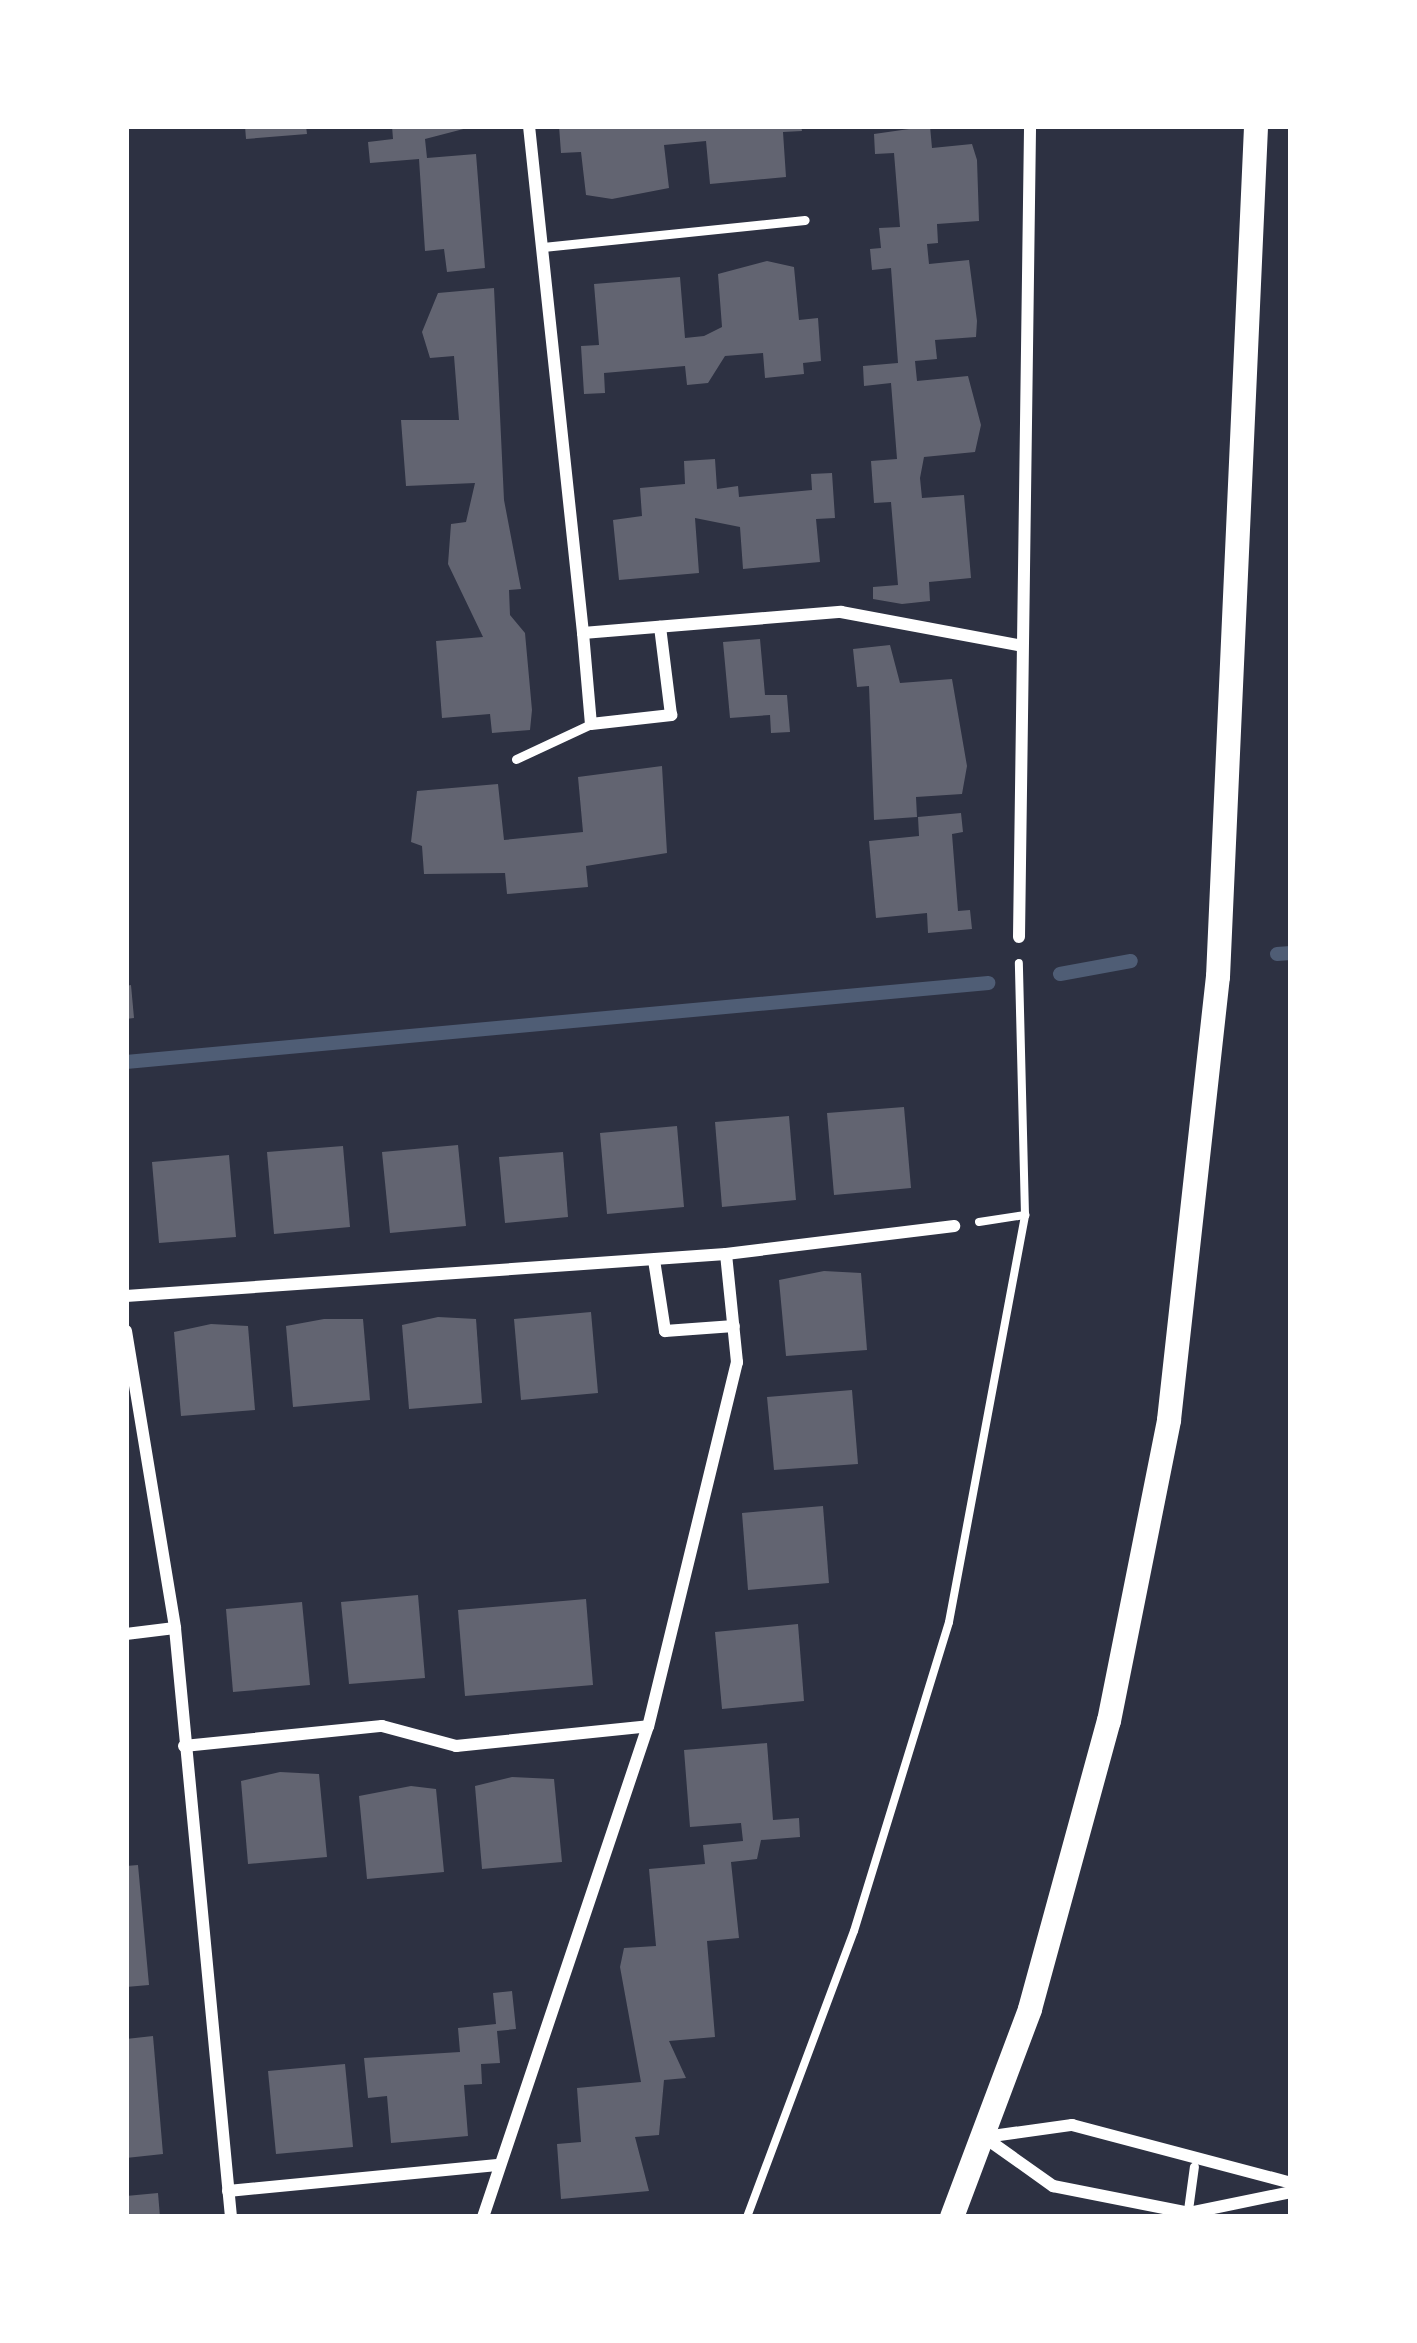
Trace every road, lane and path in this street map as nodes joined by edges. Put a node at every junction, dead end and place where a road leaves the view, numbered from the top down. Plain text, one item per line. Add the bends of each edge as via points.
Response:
1 (529, 126) edge
2 (1030, 126) edge
3 (1256, 126) edge
4 (805, 220) dead end
5 (543, 247) junction
6 (660, 627) junction
7 (584, 633) junction
8 (1017, 645) junction
9 (591, 724) junction
10 (516, 759) dead end
11 (1019, 938) joint
12 (1025, 1215) junction
13 (954, 1226) joint
14 (726, 1254) junction
15 (655, 1260) junction
16 (126, 1296) edge
17 (734, 1326) junction
18 (126, 1331) edge
19 (175, 1628) junction
20 (126, 1634) edge
21 (648, 1726) junction
22 (184, 1746) junction
23 (984, 2137) junction
24 (500, 2165) junction
25 (1194, 2165) junction
26 (1291, 2187) edge
27 (228, 2191) junction
28 (1188, 2215) edge
29 (231, 2217) edge
30 (483, 2217) edge
31 (747, 2217) edge
32 (952, 2217) edge

1 - 5 street
2 - 8 street
3 - 23 main road via 1218,977 1195,1235 1109,1721
4 - 5 lane
5 - 7 street
6 - 7 street
6 - 8 street via 841,612
6 - 9 street via 671,715
7 - 9 street
8 - 11 street
9 - 10 lane
11 - 12 path
12 - 13 path
12 - 31 path via 950,1622 854,1931
13 - 14 street
14 - 15 street
14 - 17 street
15 - 16 street
15 - 17 street via 664,1331
17 - 21 street via 737,1363
18 - 19 street
19 - 20 street
19 - 22 street
21 - 22 street via 457,1746 382,1726
21 - 24 street
22 - 27 street
23 - 25 street via 1072,2125
23 - 28 street via 1053,2186
23 - 32 main road
24 - 27 street
24 - 30 street
25 - 26 street
25 - 28 lane
26 - 28 street
27 - 29 street

